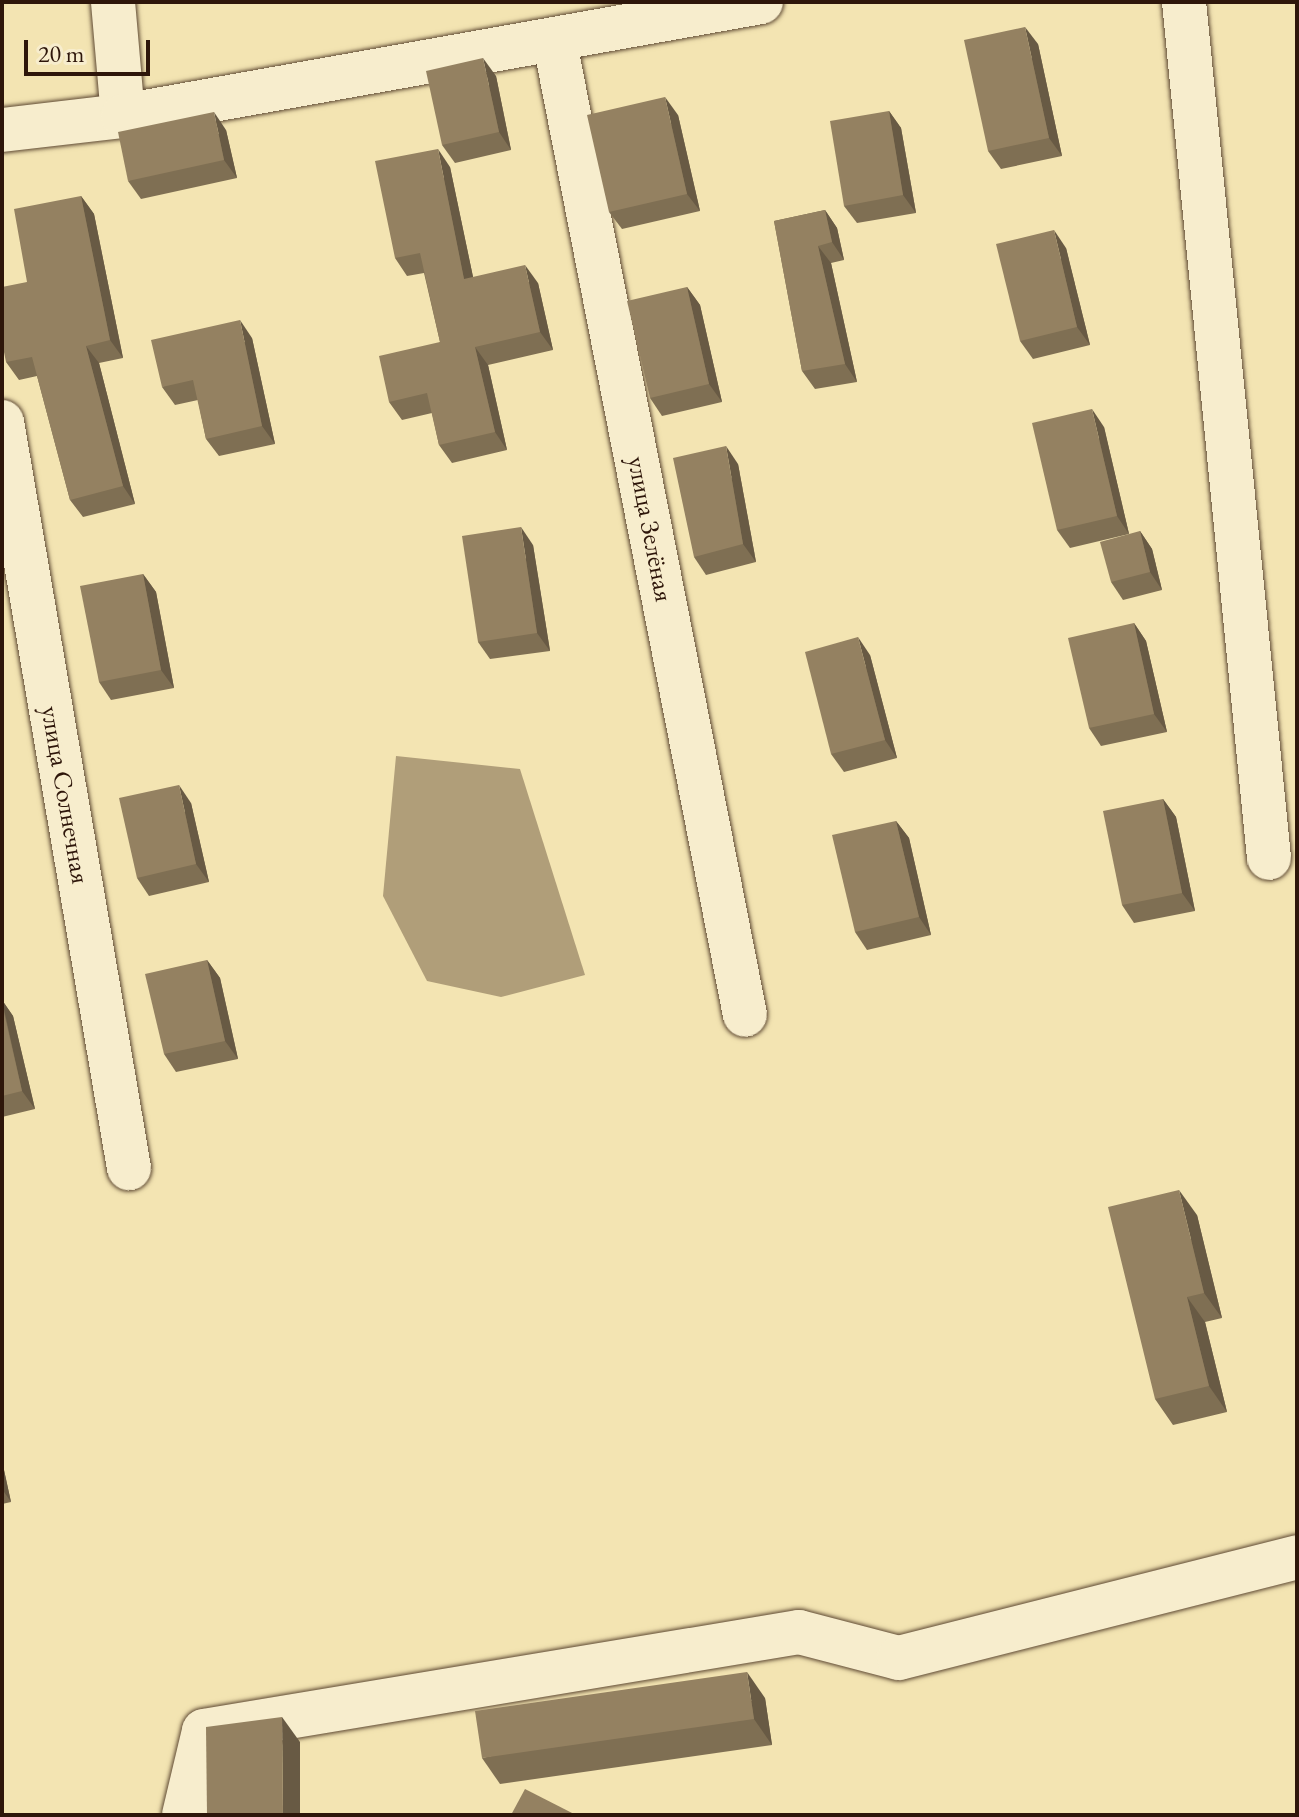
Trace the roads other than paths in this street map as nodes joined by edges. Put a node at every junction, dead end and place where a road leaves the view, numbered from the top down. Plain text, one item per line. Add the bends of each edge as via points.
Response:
1 (113, 2) edge
2 (761, 2) edge
3 (1184, 2) edge
4 (719, 5) edge
5 (555, 43) junction
6 (123, 116) junction
7 (2, 130) edge
8 (2, 422) edge
9 (1269, 858) dead end
10 (745, 1015) dead end
11 (129, 1168) dead end
12 (1297, 1557) edge
13 (184, 1815) edge

1 - 6 street
2 - 4 street
3 - 9 street
4 - 5 street
5 - 6 street
5 - 10 street, улица Зелёная
6 - 7 street
8 - 11 street, улица Солнечная
12 - 13 street via 899,1658 799,1632 204,1731

